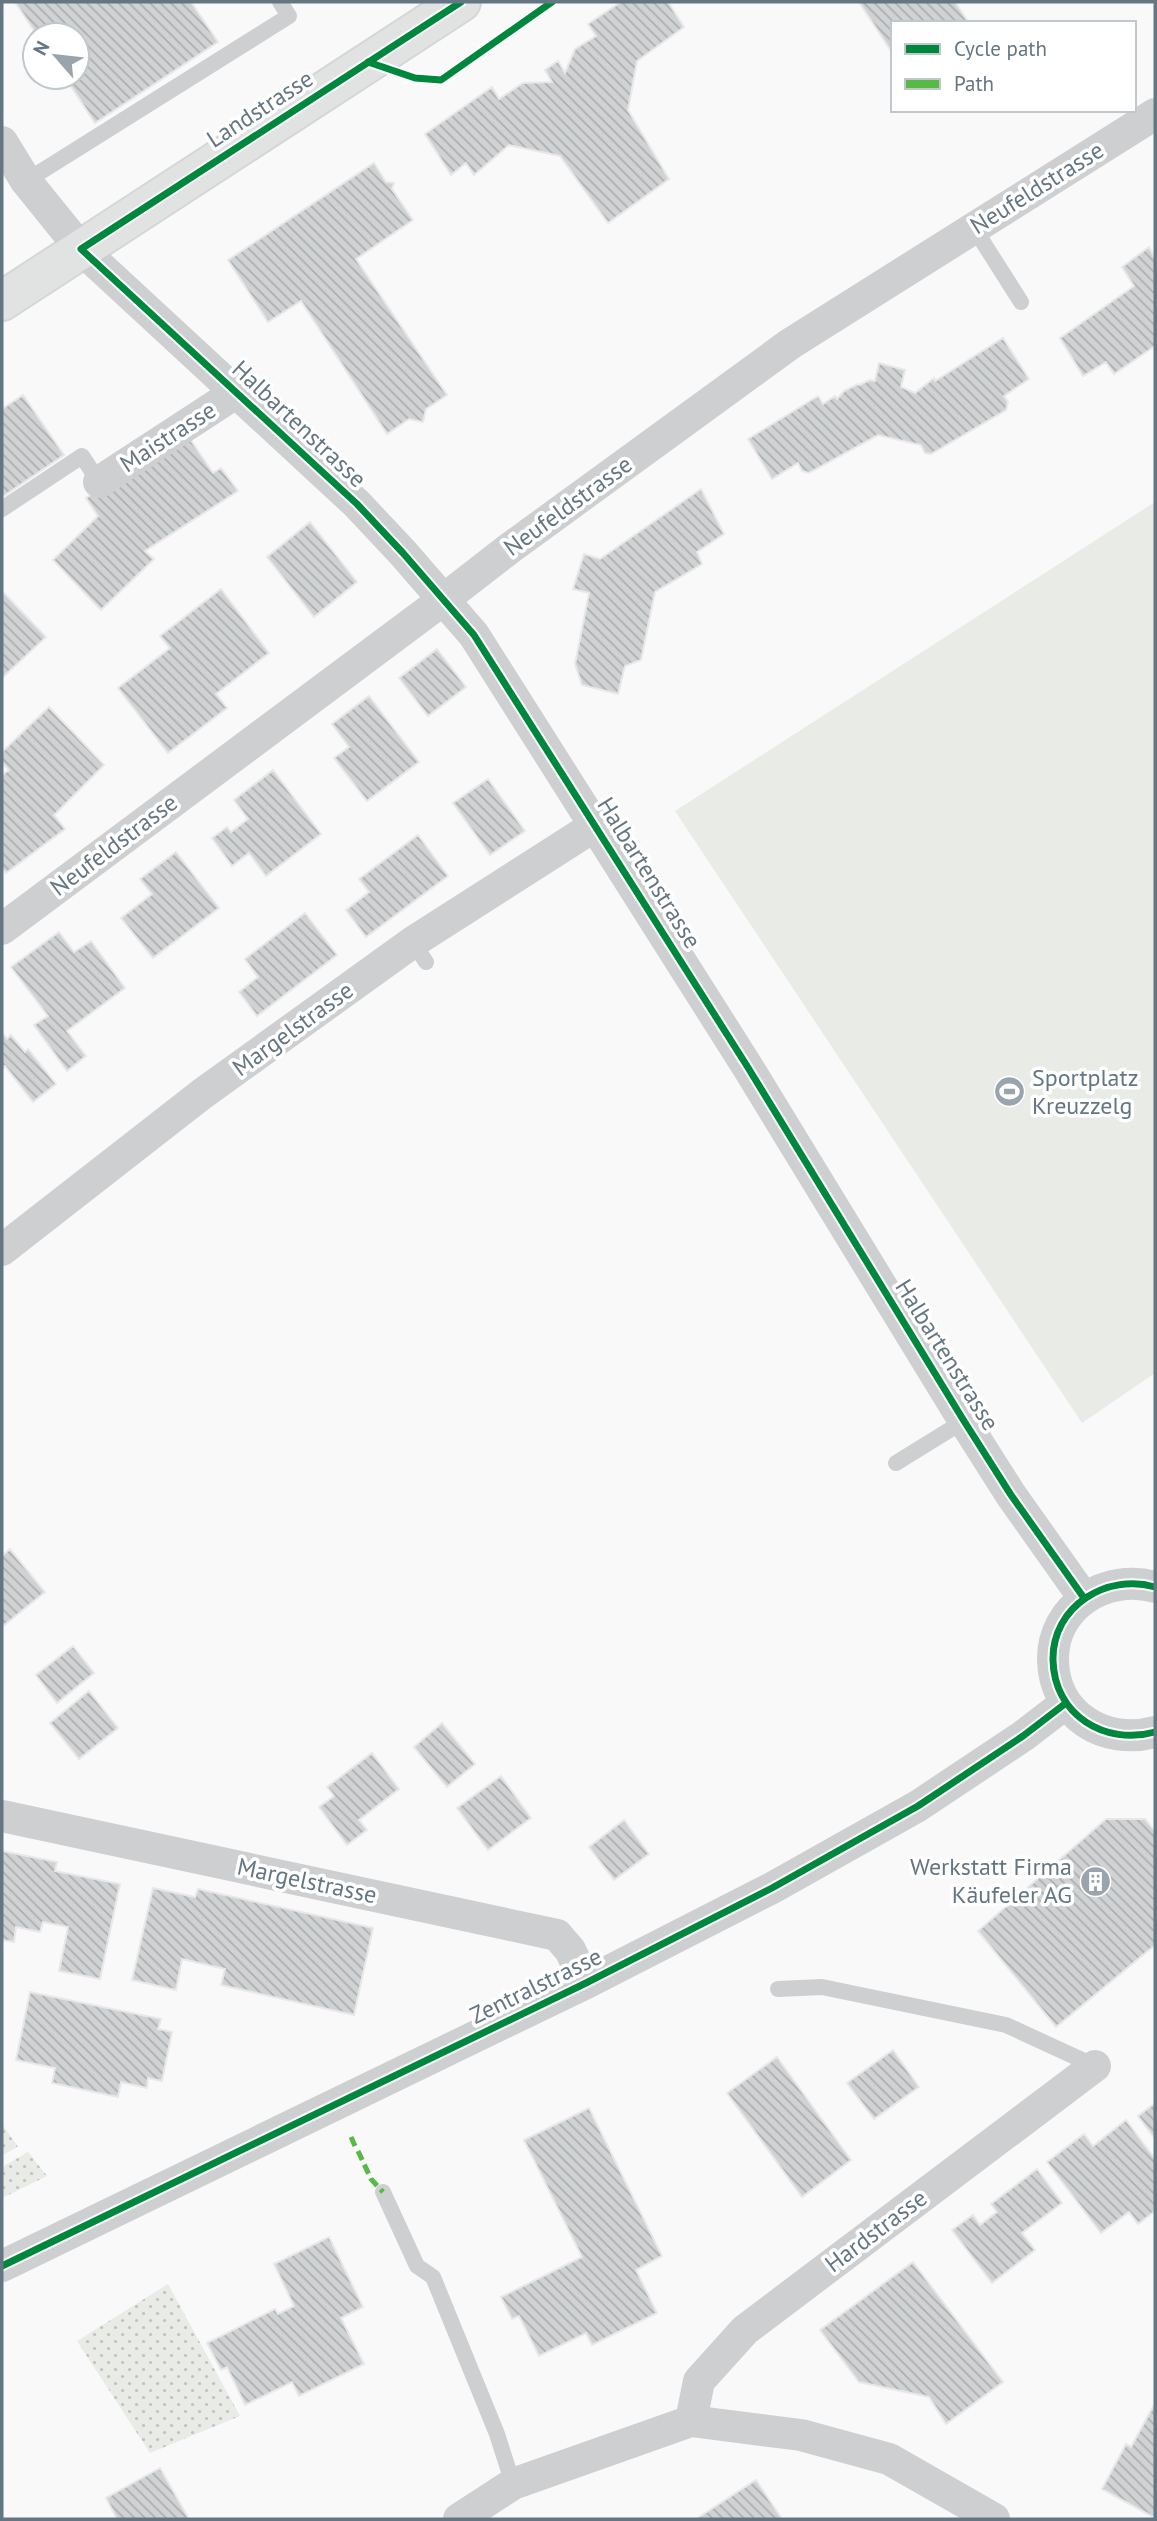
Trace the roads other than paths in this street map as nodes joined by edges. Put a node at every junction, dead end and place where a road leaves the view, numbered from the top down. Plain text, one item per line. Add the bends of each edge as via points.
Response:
1 (280, 2) edge
2 (461, 2) edge
3 (1155, 114) edge
4 (2, 142) edge
5 (26, 181) junction
6 (974, 228) junction
7 (81, 248) junction
8 (2, 301) edge
9 (1021, 302) dead end
10 (237, 392) junction
11 (99, 482) joint
12 (2, 509) edge
13 (443, 600) junction
14 (596, 825) junction
15 (2, 929) edge
16 (2, 1250) edge
17 (964, 1421) junction
18 (896, 1463) dead end
19 (1155, 1587) edge
20 (1084, 1598) junction
21 (1066, 1703) junction
22 (1155, 1732) edge
23 (2, 1816) edge
24 (586, 1983) junction
25 (778, 1989) dead end
26 (1095, 2066) joint
27 (383, 2192) dead end
28 (2, 2266) edge
29 (691, 2421) junction
30 (513, 2484) junction
31 (459, 2519) edge
32 (994, 2519) edge

1 - 5 lane via 289,16
2 - 7 main road, Landstrasse
3 - 6 street, Neufeldstrasse
4 - 5 street, Halbartenstrasse
5 - 7 street, Halbartenstrasse
6 - 9 lane
6 - 13 street, Neufeldstrasse via 790,344
7 - 8 main road, Landstrasse
7 - 10 street, Halbartenstrasse
10 - 11 street, Maistrasse
10 - 13 street, Halbartenstrasse via 357,504
11 - 12 lane via 82,456
13 - 14 street, Halbartenstrasse via 474,635
13 - 15 street, Neufeldstrasse
14 - 16 street, Margelstrasse via 420,952 202,1094
14 - 17 street, Halbartenstrasse
17 - 18 lane
17 - 20 street, Halbartenstrasse
19 - 20 street via 1129,1583 1105,1587
20 - 21 street via 1068,1614 1053,1658 1056,1682
21 - 22 street via 1098,1730 1118,1736
21 - 24 street, Zentralstrasse via 918,1806 772,1888
23 - 24 street, Margelstrasse via 545,1932 557,1936 570,1951
24 - 28 street, Zentralstrasse
25 - 26 lane via 822,1987 1006,2025
26 - 29 street, Hardstrasse via 745,2330 699,2381
27 - 30 lane via 417,2266 433,2277
29 - 30 street
29 - 32 street via 801,2435 889,2459
30 - 31 street

